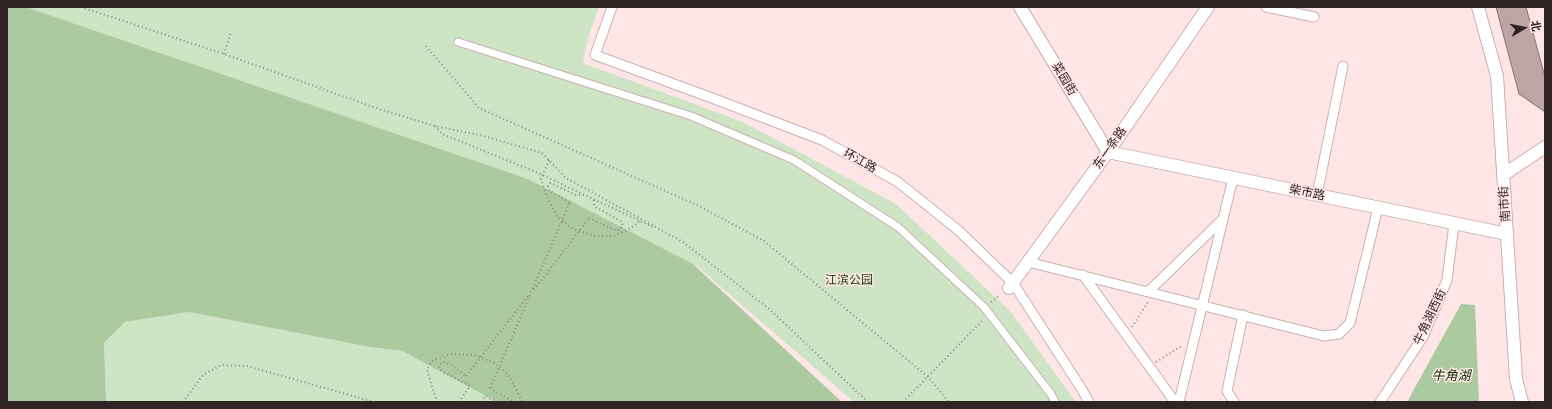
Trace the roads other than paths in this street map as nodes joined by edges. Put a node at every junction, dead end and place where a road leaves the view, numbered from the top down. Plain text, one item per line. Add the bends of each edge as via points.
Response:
1 (612, 7) edge
2 (1020, 7) edge
3 (1208, 7) edge
4 (1266, 7) edge
5 (1478, 7) edge
6 (1314, 17) dead end
7 (458, 42) dead end
8 (1344, 66) dead end
9 (1545, 147) edge
10 (1108, 152) junction
11 (1503, 175) junction
12 (1233, 178) junction
13 (1316, 195) junction
14 (1378, 208) junction
15 (1223, 219) junction
16 (1454, 224) junction
17 (1507, 234) junction
18 (1028, 262) junction
19 (1082, 275) junction
20 (1011, 286) junction
21 (1152, 292) junction
22 (1202, 305) junction
23 (1244, 315) junction
24 (1055, 402) edge
25 (1089, 402) edge
26 (1175, 402) edge
27 (1179, 402) edge
28 (1234, 402) edge
29 (1380, 402) edge
30 (1522, 402) edge

1 - 20 street, 环江路 via 594,56 822,140 898,182 958,230
2 - 10 street, 菜园街
3 - 10 street, 东一条路
4 - 6 street
5 - 11 street, 南市街 via 1497,76
7 - 24 street via 691,116 794,160 898,227 984,307 1052,394
8 - 13 street
9 - 11 street
10 - 12 street, 柴市路
10 - 18 street, 东一条路
11 - 17 street, 南市街
12 - 13 street, 柴市路
12 - 15 street
13 - 14 street, 柴市路
14 - 16 street, 柴市路
14 - 23 street via 1350,323 1339,334 1324,336
15 - 21 street
15 - 22 street
16 - 17 street, 柴市路
16 - 29 street, 牛角湖西街 via 1447,280 1423,337
17 - 30 street, 南市街 via 1516,379
18 - 19 street
18 - 20 street, 东一条路
19 - 21 street
19 - 26 street
20 - 25 street, 环江路
21 - 22 street
22 - 23 street
22 - 27 street
23 - 28 street via 1227,391

